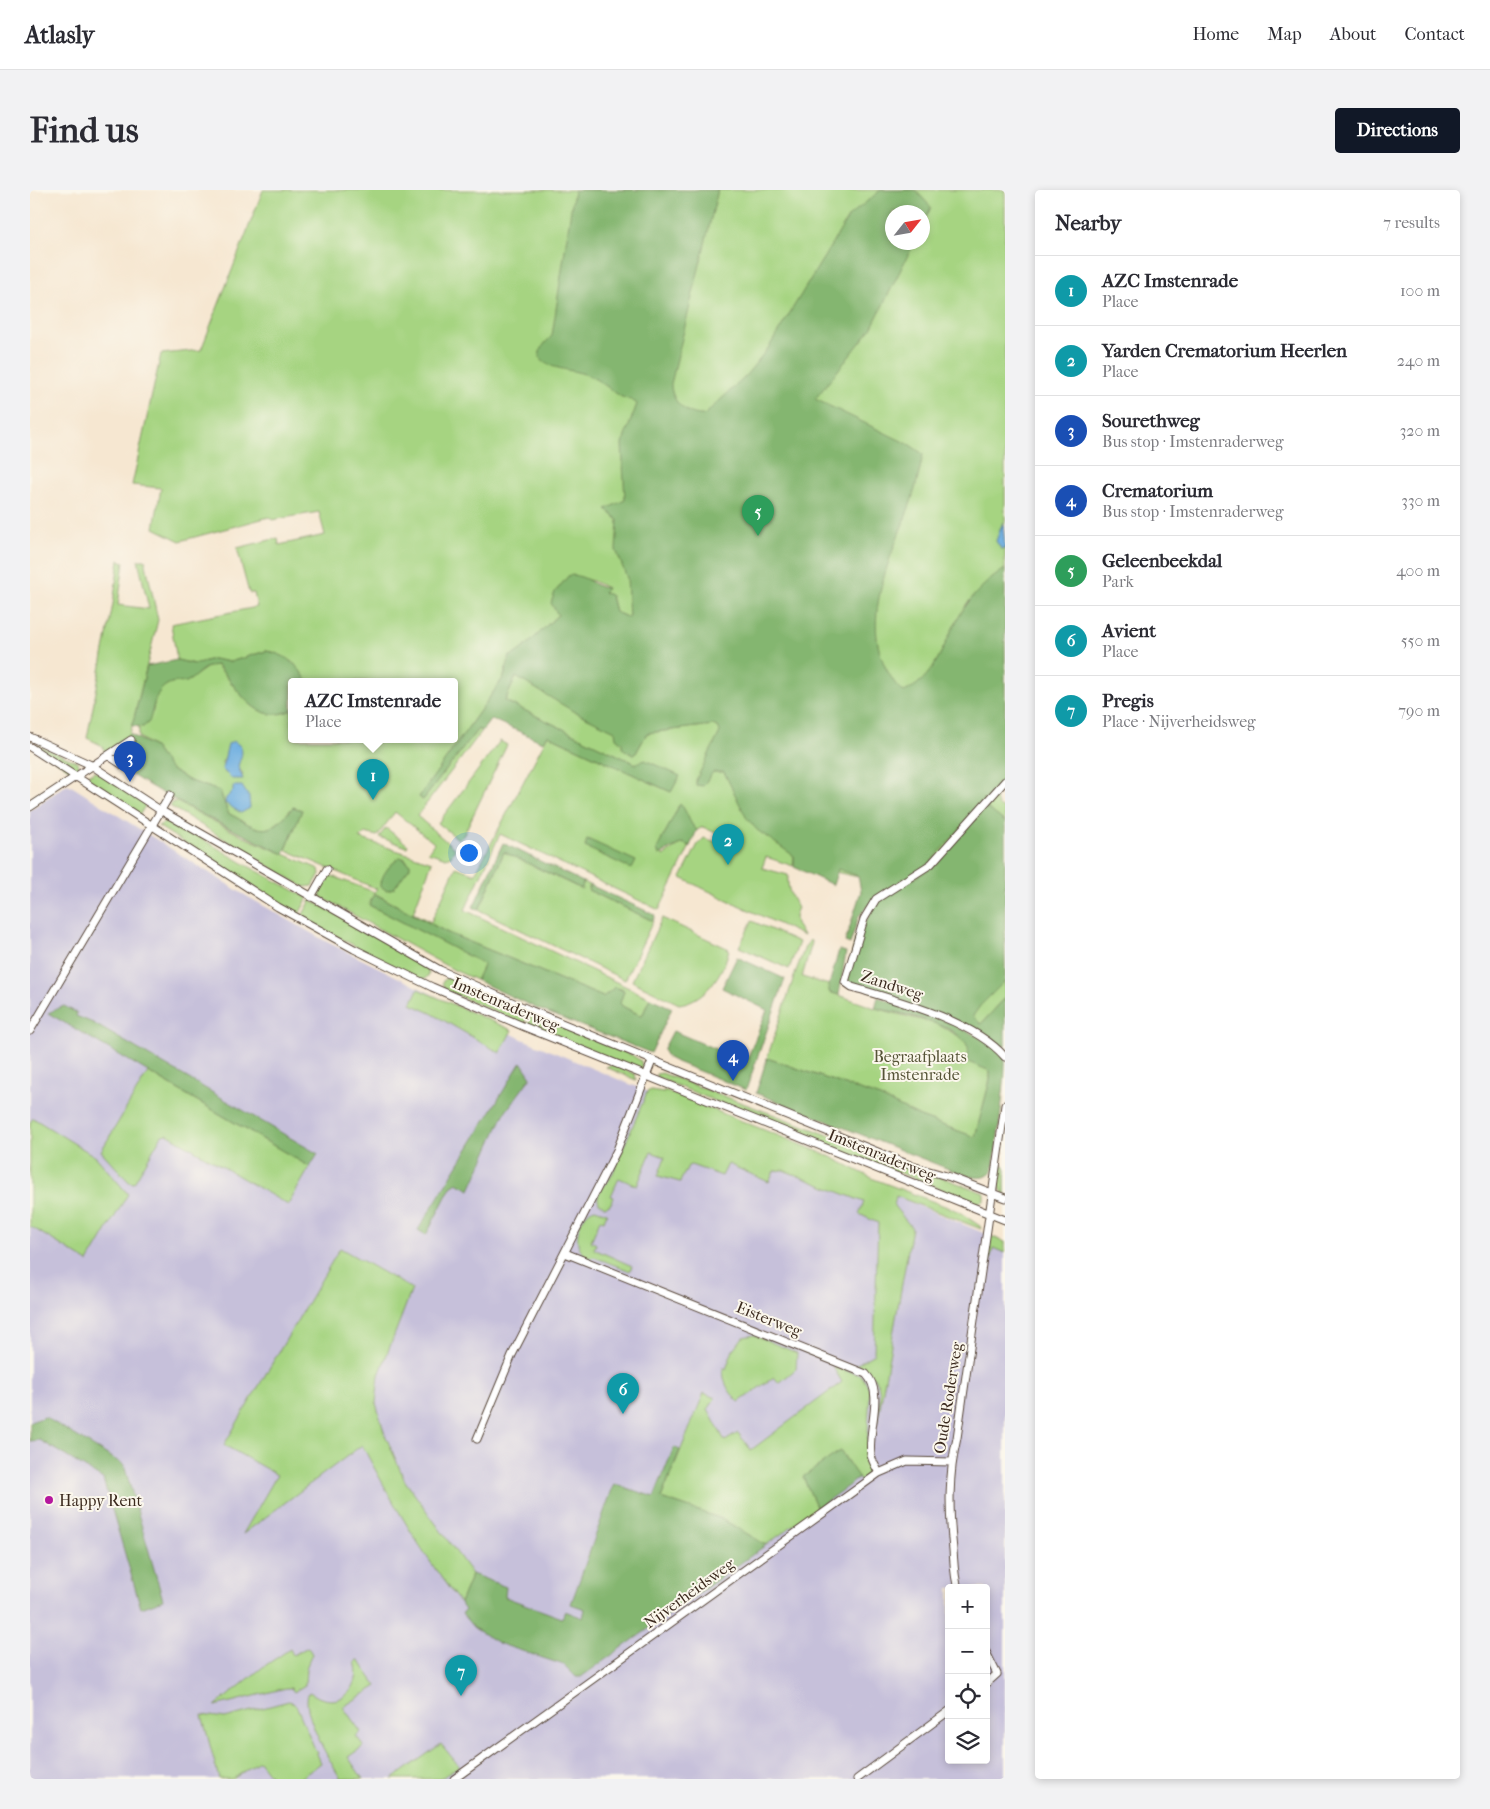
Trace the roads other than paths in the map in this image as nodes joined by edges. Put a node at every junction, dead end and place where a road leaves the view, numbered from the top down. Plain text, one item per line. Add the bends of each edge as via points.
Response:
1 (30, 737) edge
2 (30, 747) edge
3 (109, 756) dead end
4 (91, 765) junction
5 (76, 777) junction
6 (1005, 781) edge
7 (170, 795) dead end
8 (30, 807) edge
9 (160, 810) junction
10 (150, 826) junction
11 (327, 870) dead end
12 (311, 897) junction
13 (30, 1031) edge
14 (1005, 1057) edge
15 (652, 1061) junction
16 (646, 1075) junction
17 (1005, 1105) edge
18 (991, 1193) junction
19 (1005, 1198) edge
20 (988, 1213) junction
21 (1005, 1220) edge
22 (565, 1252) junction
23 (477, 1439) dead end
24 (952, 1462) junction
25 (879, 1473) junction
26 (958, 1584) edge
27 (990, 1660) edge
28 (990, 1680) edge
29 (945, 1714) edge
30 (454, 1779) edge
31 (857, 1779) edge

1 - 4 street, Imstenraderweg
2 - 5 street, Imstenraderweg
3 - 4 street
4 - 5 street
4 - 9 street, Imstenraderweg
5 - 8 street
5 - 10 street, Imstenraderweg
6 - 14 street, Zandweg via 932,864 876,899 864,918 845,982 952,1021
7 - 9 street
9 - 10 street
9 - 12 street, Imstenraderweg
10 - 13 street
10 - 16 street, Imstenraderweg via 278,907 354,949 440,991
11 - 12 street
12 - 15 street, Imstenraderweg via 440,970
15 - 16 street
15 - 18 street, Imstenraderweg via 903,1162
16 - 20 street, Imstenraderweg
16 - 22 street via 618,1150
17 - 18 street
18 - 19 street, Imstenraderweg
18 - 20 street, Oude Roderweg
20 - 21 street, Imstenraderweg
20 - 24 street, Oude Roderweg
22 - 23 street via 512,1355
22 - 25 street, Eisterweg via 866,1374 874,1386 870,1445 872,1460
24 - 25 street, Nijverheidsweg via 907,1461
24 - 26 street, Oude Roderweg via 950,1524
25 - 30 street, Nijverheidsweg
27 - 28 street via 997,1674
29 - 31 street

